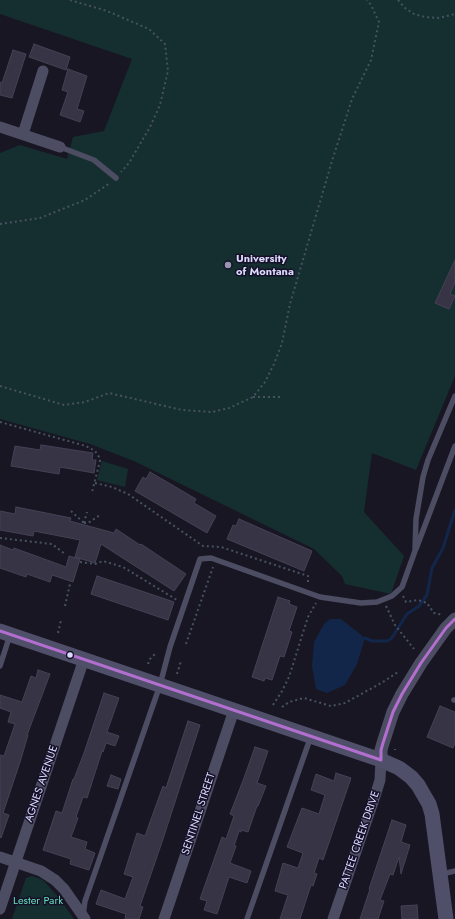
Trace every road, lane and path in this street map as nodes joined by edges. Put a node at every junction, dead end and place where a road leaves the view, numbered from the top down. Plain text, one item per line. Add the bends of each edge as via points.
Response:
1 (70, 0) edge
2 (367, 0) edge
3 (398, 0) edge
4 (455, 14) edge
5 (43, 71) dead end
6 (0, 127) edge
7 (22, 134) junction
8 (60, 147) joint
9 (116, 178) junction
10 (0, 224) edge
11 (0, 386) edge
12 (455, 396) edge
13 (253, 397) junction
14 (281, 398) dead end
15 (0, 422) edge
16 (455, 446) edge
17 (94, 483) junction
18 (92, 492) dead end
19 (71, 511) dead end
20 (87, 512) dead end
21 (100, 515) dead end
22 (84, 523) junction
23 (0, 538) edge
24 (415, 551) junction
25 (65, 554) dead end
26 (80, 562) dead end
27 (213, 567) dead end
28 (308, 576) dead end
29 (70, 584) dead end
30 (402, 587) junction
31 (320, 597) junction
32 (385, 599) junction
33 (177, 600) dead end
34 (64, 606) dead end
35 (450, 617) edge
36 (61, 620) dead end
37 (5, 633) edge
38 (58, 633) dead end
39 (186, 644) dead end
40 (414, 649) dead end
41 (156, 653) dead end
42 (84, 659) junction
43 (181, 660) dead end
44 (148, 664) dead end
45 (0, 666) edge
46 (398, 672) dead end
47 (177, 674) dead end
48 (160, 685) junction
49 (273, 705) dead end
50 (282, 707) dead end
51 (234, 710) junction
52 (311, 736) junction
53 (381, 760) junction
54 (0, 857) edge
55 (16, 862) junction
56 (455, 871) edge
57 (440, 875) junction
58 (0, 909) edge
59 (83, 918) edge
60 (164, 919) edge
61 (247, 919) edge
62 (333, 919) edge
63 (446, 919) edge

1 - 9 path via 107,11 149,29 165,44 168,71 160,105 150,128 129,163
2 - 13 path via 379,22 371,60 352,98 332,161 290,304 282,343 265,382
3 - 4 path via 414,14 425,17 440,18
5 - 7 street
6 - 7 street
7 - 8 street
8 - 9 lane via 94,160
9 - 10 path via 85,200 40,218
11 - 13 path via 64,405 85,402 109,393 182,410 212,412 230,408
12 - 24 lane via 423,477 416,519
13 - 14 path
15 - 17 path via 86,446 95,451 100,461
16 - 24 lane
17 - 18 path
17 - 28 path via 112,486 128,494 203,546 221,548
19 - 22 path
20 - 22 path
21 - 22 path
23 - 25 path via 52,544
24 - 30 lane
26 - 33 path via 95,564 102,561 123,567
27 - 39 path
29 - 34 path
30 - 32 lane
30 - 35 path via 406,602 418,600 427,603 434,612
31 - 32 lane via 361,603
31 - 48 lane via 211,558 200,559
31 - 49 path via 308,617 289,677
32 - 40 path via 395,625
35 - 53 street via 446,628 421,663 393,712 383,743
36 - 38 path
37 - 42 main road
37 - 45 lane
41 - 44 path
42 - 48 main road
42 - 55 street, AGNES AVENUE
43 - 47 path
46 - 50 path via 345,703 331,706 304,698
48 - 51 main road
48 - 59 lane via 85,901
51 - 52 main road
51 - 60 street, SENTINEL STREET
52 - 53 main road
52 - 61 lane
53 - 57 main road via 411,777 429,804 434,822
53 - 62 street, PATTEE CREEK DRIVE via 380,780
54 - 55 street
55 - 58 street, AGNES AVENUE
55 - 59 street via 41,871 55,880
56 - 57 lane
57 - 63 main road

